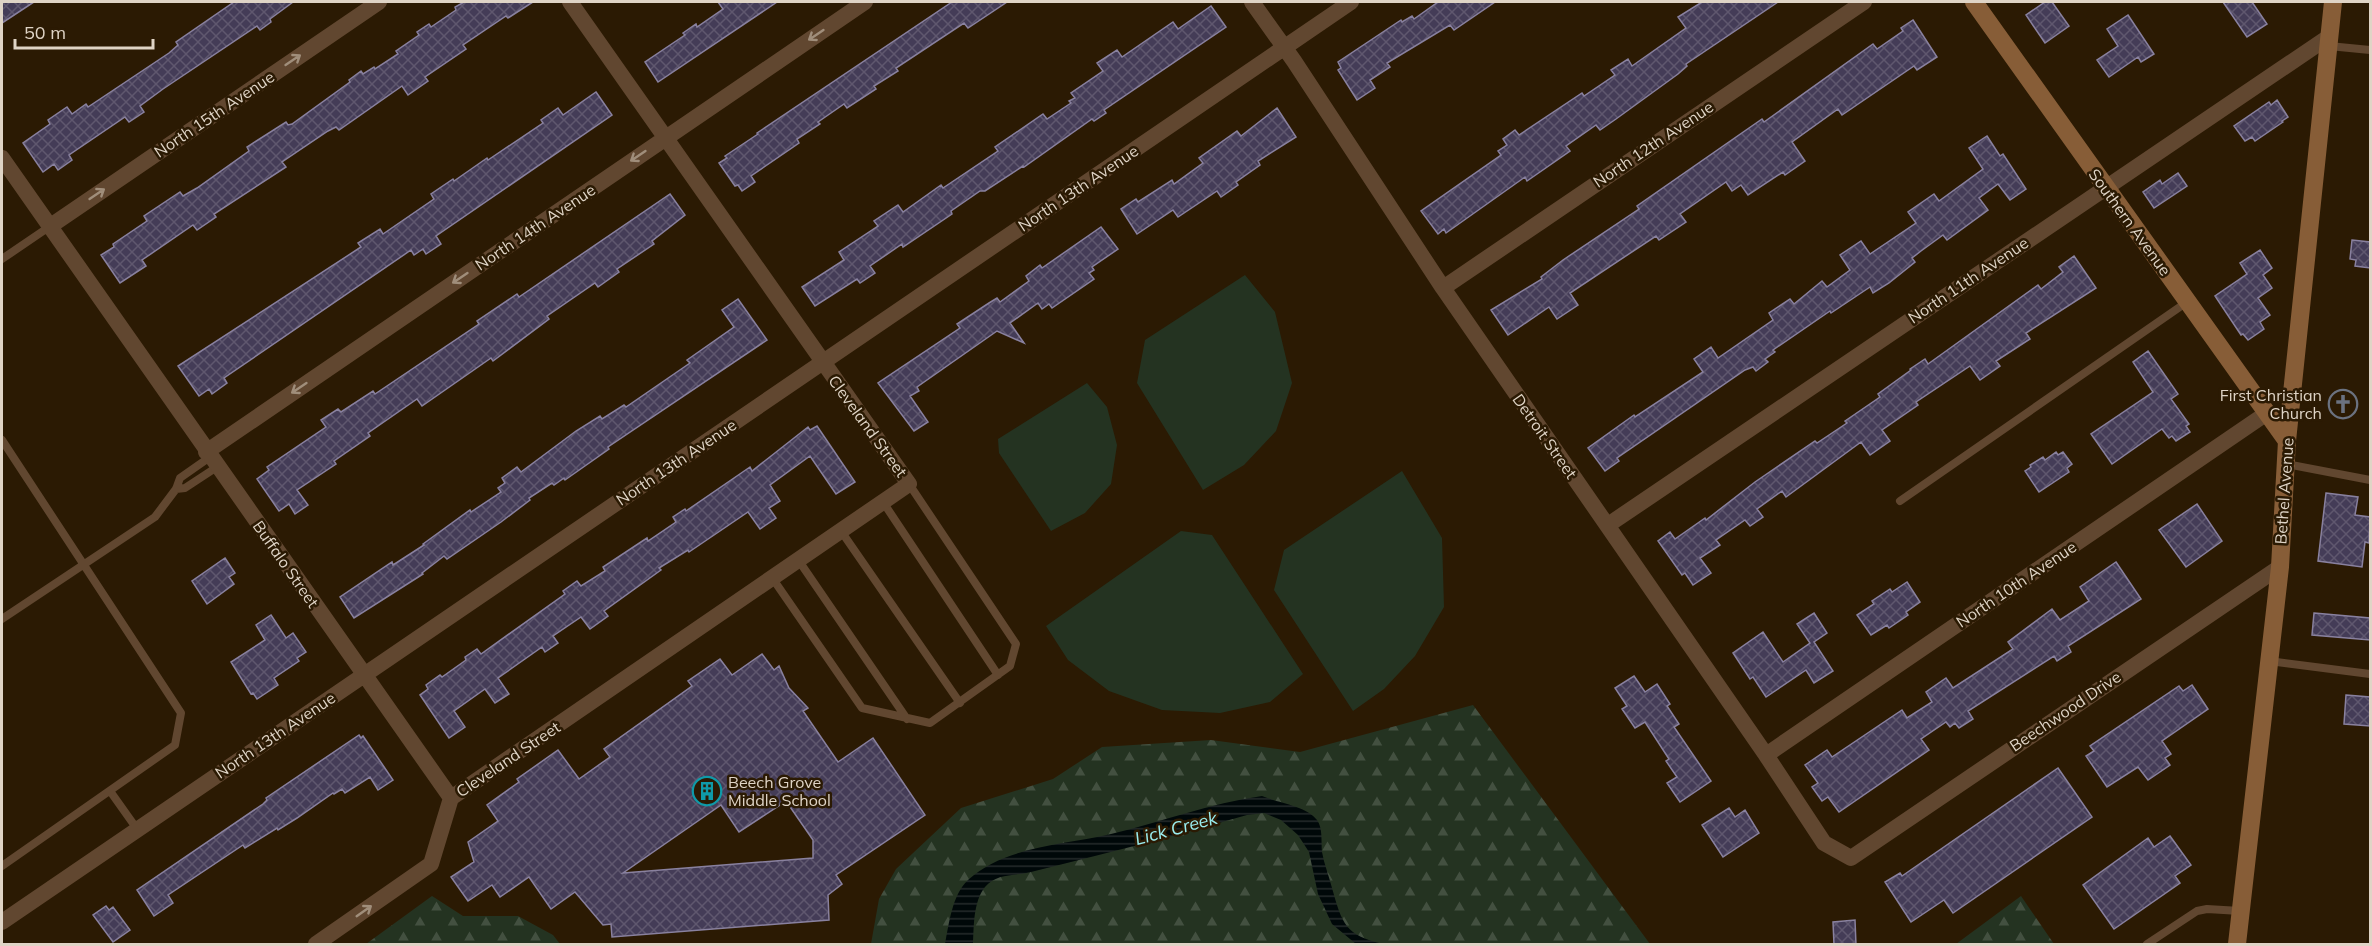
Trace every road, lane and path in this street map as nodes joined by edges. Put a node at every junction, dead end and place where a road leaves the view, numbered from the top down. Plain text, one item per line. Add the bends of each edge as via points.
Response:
1 (379, 2) edge
2 (570, 2) edge
3 (865, 2) edge
4 (1252, 2) edge
5 (1351, 2) edge
6 (1864, 2) edge
7 (1974, 2) edge
8 (2333, 2) edge
9 (2329, 41) junction
10 (1284, 47) junction
11 (2370, 50) edge
12 (666, 138) junction
13 (2, 158) edge
14 (2104, 186) junction
15 (49, 227) junction
16 (2, 259) edge
17 (1443, 288) junction
18 (2187, 302) junction
19 (822, 362) junction
20 (2267, 413) junction
21 (2, 440) edge
22 (2287, 441) junction
23 (211, 459) junction
24 (2286, 464) junction
25 (2370, 480) edge
26 (909, 484) junction
27 (1900, 501) dead end
28 (883, 502) junction
29 (1608, 525) junction
30 (841, 531) junction
31 (799, 561) junction
32 (84, 565) junction
33 (2280, 567) junction
34 (773, 579) junction
35 (2, 619) edge
36 (2269, 661) junction
37 (364, 674) junction
38 (2370, 674) edge
39 (998, 675) junction
40 (960, 703) junction
41 (907, 719) junction
42 (1766, 755) junction
43 (110, 790) junction
44 (451, 798) junction
45 (137, 829) junction
46 (1851, 858) joint
47 (2, 866) edge
48 (2240, 911) junction
49 (2, 922) edge
50 (316, 945) edge
51 (2147, 945) edge
52 (2236, 945) edge

15 -> 1 street, North 15th Avenue
2 - 12 street, Cleveland Street
3 -> 12 street, North 14th Avenue
4 - 10 street, Detroit Street
5 - 10 street, North 13th Avenue
6 - 17 street, North 12th Avenue
7 - 14 street, Southern Avenue
8 - 9 street, Bethel Avenue
9 - 11 lane
9 - 14 street, North 11th Avenue
9 - 22 street, Bethel Avenue
10 - 17 street, Detroit Street
10 - 19 street, North 13th Avenue
12 - 19 street, Cleveland Street
12 -> 23 street, North 14th Avenue
13 - 15 street, Buffalo Street
14 - 18 street, Southern Avenue
14 - 29 street, North 11th Avenue
15 - 16 lane
15 - 23 street, Buffalo Street
17 - 29 street, Detroit Street
18 - 20 street, Southern Avenue
18 - 27 lane
19 - 26 street, Cleveland Street
19 - 37 street, North 13th Avenue
20 - 22 street, Southern Avenue
20 - 42 street, North 10th Avenue
21 - 32 lane
22 - 24 street, Bethel Avenue
23 - 32 lane via 185,488 176,489 155,517
23 - 37 street, Buffalo Street
24 - 25 lane
24 - 33 street, Bethel Avenue
26 - 28 street, Cleveland Street
26 - 39 lane via 1016,644 1010,666
28 - 30 street, Cleveland Street
28 - 39 lane
29 - 42 street, Detroit Street
30 - 31 street, Cleveland Street
30 - 40 lane
31 - 34 street, Cleveland Street
31 - 41 lane
32 - 35 lane
32 - 43 lane via 181,713 175,745
33 - 36 street, Bethel Avenue
33 - 46 street, Beechwood Drive
34 - 41 lane via 862,708
34 - 44 street, Cleveland Street
36 - 38 lane
36 - 48 street, Bethel Avenue
37 - 44 street, Buffalo Street
37 - 45 street, North 13th Avenue
39 - 40 lane
40 - 41 lane via 930,723
42 - 46 street, Detroit Street via 1824,843
43 - 45 lane
43 - 47 lane
50 -> 44 street via 431,864
45 - 49 street, North 13th Avenue
48 - 51 lane via 2197,910
48 - 52 street, Bethel Avenue

